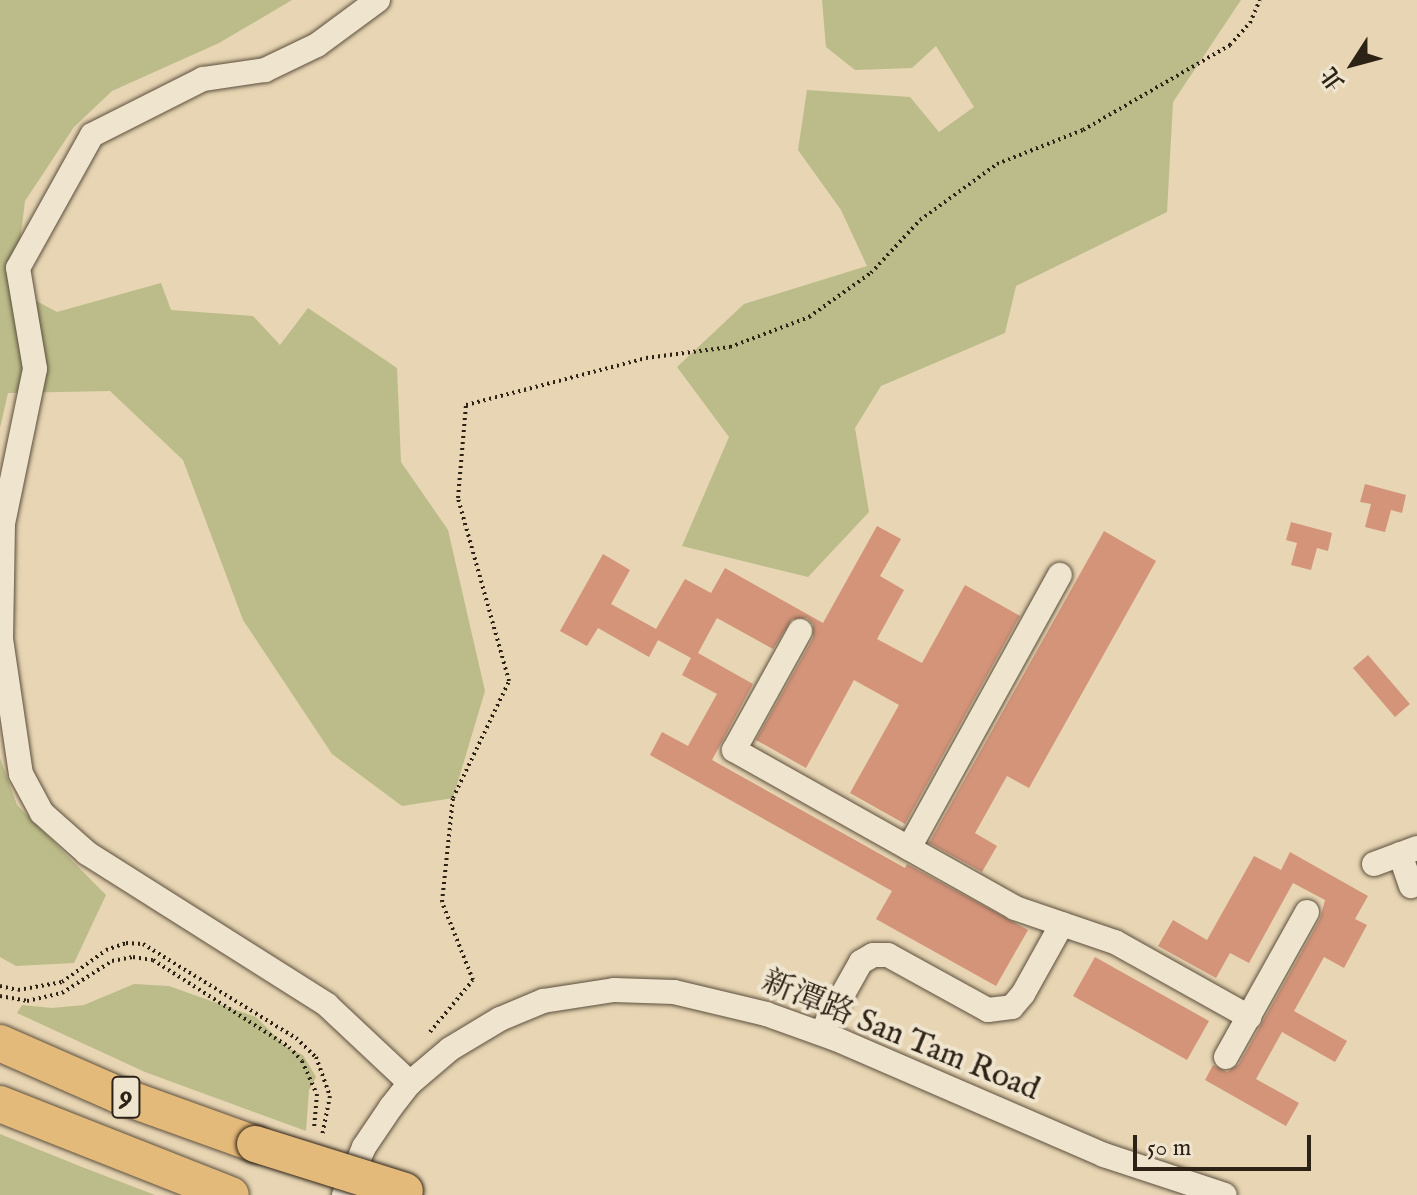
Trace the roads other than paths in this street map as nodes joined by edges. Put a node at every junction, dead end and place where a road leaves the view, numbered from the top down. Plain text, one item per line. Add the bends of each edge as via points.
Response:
1 (378, 0) edge
2 (1060, 575) dead end
3 (800, 631) dead end
4 (909, 848) junction
5 (1408, 851) edge
6 (1374, 864) dead end
7 (1411, 886) dead end
8 (1307, 912) dead end
9 (1062, 924) junction
10 (1249, 1017) junction
11 (821, 1033) junction
12 (0, 1043) edge
13 (1226, 1057) dead end
14 (410, 1083) junction
15 (0, 1104) edge
16 (414, 1193) edge
17 (231, 1195) edge
18 (344, 1195) edge
19 (1225, 1195) edge

1 - 14 street via 317,45 265,70 203,79 92,135 18,268 35,369 3,524 1,639 21,774 50,821 87,853 327,1005
2 - 4 street
3 - 4 street via 734,750
4 - 9 street via 1015,908
5 - 6 street
5 - 7 street
8 - 10 street
9 - 10 street via 1115,942
9 - 11 street via 1012,1007 988,1010 895,958 873,955 861,962
10 - 13 street
11 - 14 street, 新潭路 San Tam Road via 736,1005 674,992 586,993 543,1001 500,1019 450,1049
11 - 19 street, 新潭路 San Tam Road via 1104,1155
12 - 16 highway, 9, bridge via 116,1094
14 - 18 street, 新潭路 San Tam Road via 364,1147
15 - 17 highway, 9

